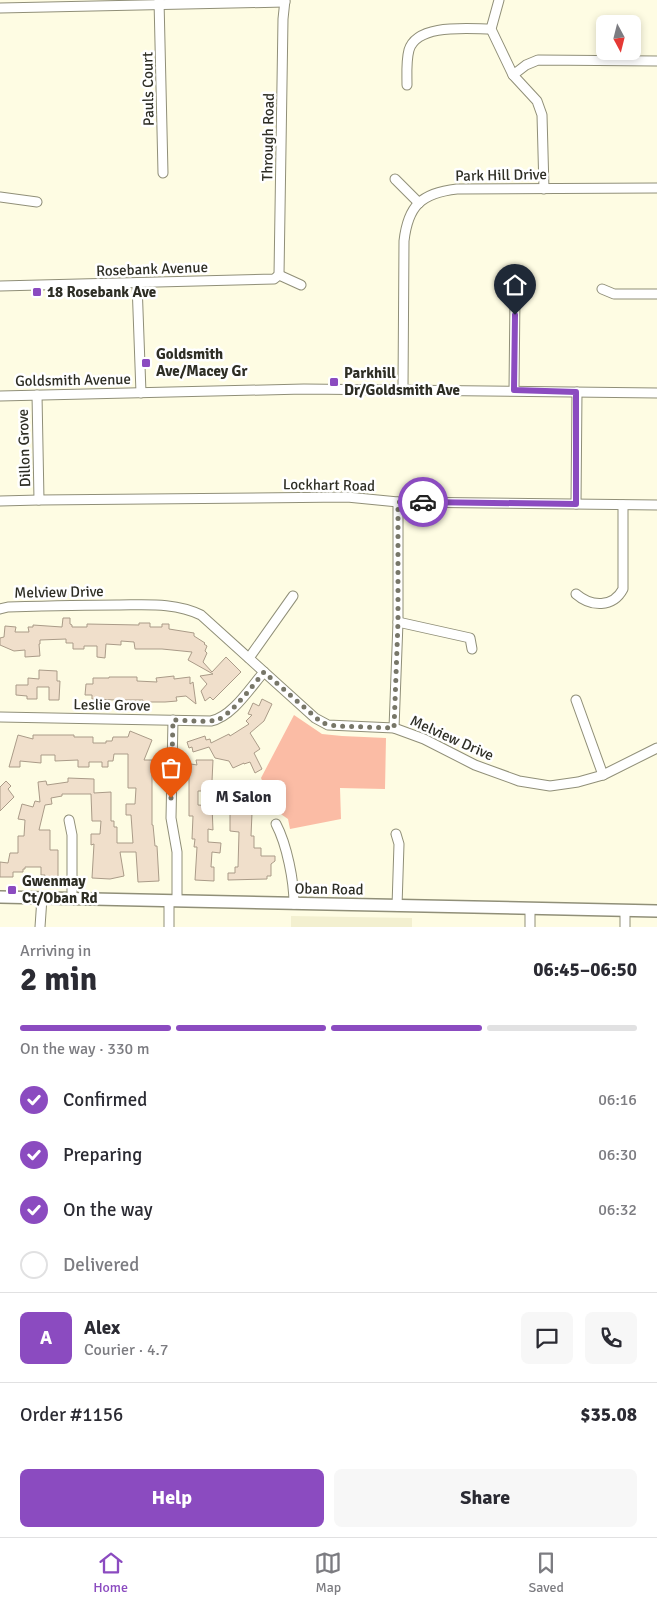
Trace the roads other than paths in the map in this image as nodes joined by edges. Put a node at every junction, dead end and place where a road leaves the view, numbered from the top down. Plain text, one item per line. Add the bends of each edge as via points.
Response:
1 (499, 0) edge
2 (285, 1) edge
3 (159, 2) edge
4 (0, 8) edge
5 (491, 29) junction
6 (657, 61) edge
7 (512, 75) junction
8 (406, 85) dead end
9 (164, 174) dead end
10 (395, 179) dead end
11 (657, 188) edge
12 (544, 189) junction
13 (0, 197) edge
14 (36, 202) dead end
15 (419, 203) junction
16 (280, 275) junction
17 (511, 278) dead end
18 (137, 283) junction
19 (301, 285) dead end
20 (0, 286) edge
21 (602, 289) dead end
22 (657, 294) edge
23 (403, 389) junction
24 (514, 390) junction
25 (141, 392) junction
26 (576, 392) junction
27 (657, 393) edge
28 (37, 395) junction
29 (0, 396) edge
30 (39, 500) junction
31 (0, 501) edge
32 (398, 502) junction
33 (576, 504) junction
34 (623, 505) junction
35 (657, 505) edge
36 (576, 594) dead end
37 (293, 596) dead end
38 (0, 609) edge
39 (398, 622) junction
40 (472, 649) dead end
41 (249, 658) junction
42 (264, 672) junction
43 (576, 700) dead end
44 (0, 717) edge
45 (173, 720) junction
46 (394, 728) junction
47 (657, 748) edge
48 (603, 775) junction
49 (69, 820) dead end
50 (276, 824) dead end
51 (396, 834) dead end
52 (0, 897) edge
53 (42, 898) junction
54 (72, 899) junction
55 (173, 901) junction
56 (294, 904) junction
57 (397, 906) junction
58 (530, 909) junction
59 (625, 911) junction
60 (657, 912) edge
61 (40, 927) edge
62 (169, 927) edge
63 (530, 927) edge
64 (625, 927) edge

1 - 5 street
2 - 3 street
2 - 16 street, Through Road
3 - 4 street
3 - 9 street, Pauls Court
5 - 7 street
5 - 8 street via 433,31 415,40 409,49
6 - 7 street via 538,60
7 - 12 street via 537,101 542,115
10 - 15 street
11 - 12 street, Park Hill Drive
12 - 15 street, Park Hill Drive via 456,188 441,190
13 - 14 street
15 - 23 street, Park Hill Drive via 411,212 404,241
16 - 18 street, Rosebank Avenue via 274,279
16 - 19 street
17 - 24 street via 515,296
18 - 20 street, Rosebank Avenue
18 - 25 street
21 - 22 street via 614,294
23 - 24 street, Goldsmith Avenue
23 - 25 street, Goldsmith Avenue
24 - 26 street, Goldsmith Avenue
25 - 28 street, Goldsmith Avenue
26 - 27 street, Goldsmith Avenue
26 - 33 street
28 - 29 street, Goldsmith Avenue
28 - 30 street, Dillon Grove
30 - 31 street, Lockhart Road
30 - 32 street, Lockhart Road via 347,496
32 - 33 street, Lockhart Road
32 - 39 street
33 - 34 street, Lockhart Road
34 - 35 street, Lockhart Road
34 - 36 street via 623,589 619,597 611,602 594,603 582,600
37 - 41 street
38 - 41 street, Melview Drive via 77,605 175,606 201,615
39 - 40 street via 470,638
39 - 46 street
41 - 42 street, Melview Drive
42 - 45 street, Leslie Grove via 218,720
42 - 46 street, Melview Drive via 322,723
43 - 48 street
44 - 45 street, Leslie Grove
45 - 55 street via 171,818 177,852
46 - 48 street, Melview Drive via 519,781 550,786
47 - 48 street, Melview Drive
49 - 54 street
50 - 56 street via 283,838
51 - 57 street via 399,844
52 - 53 street, Oban Road
53 - 54 street, Oban Road
53 - 61 street
54 - 55 street, Oban Road
55 - 56 street, Oban Road
55 - 62 street
56 - 57 street, Oban Road
57 - 58 street, Oban Road
58 - 59 street, Oban Road
58 - 63 street
59 - 60 street, Oban Road
59 - 64 street

